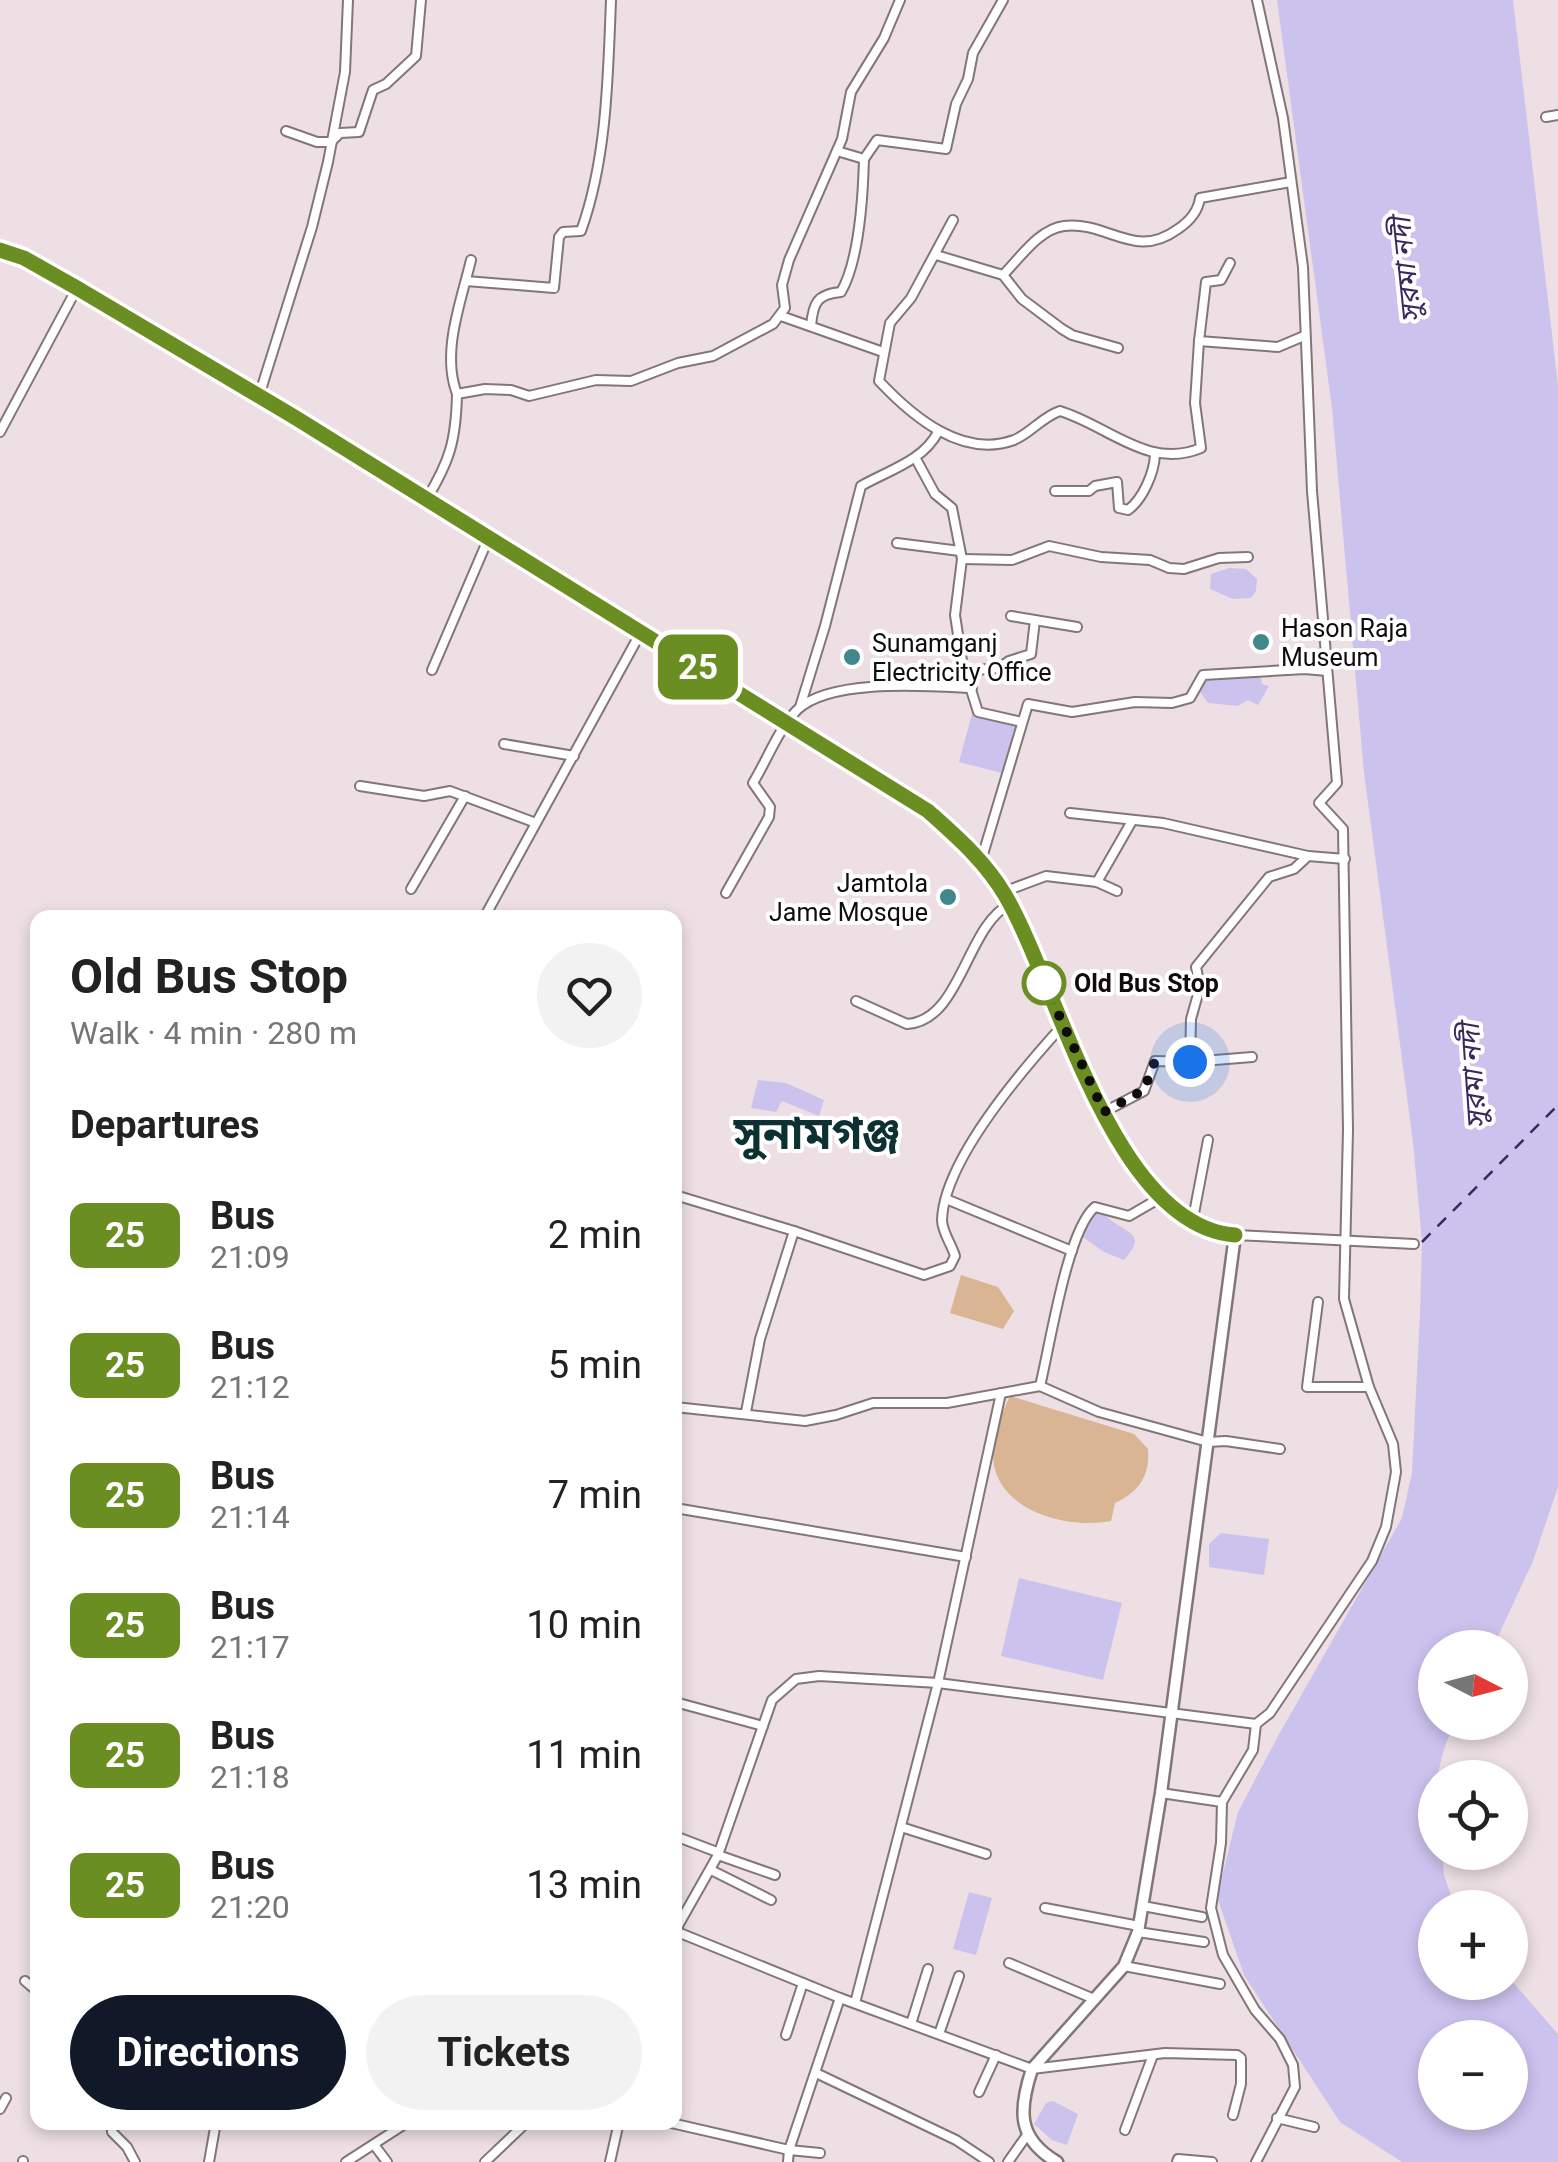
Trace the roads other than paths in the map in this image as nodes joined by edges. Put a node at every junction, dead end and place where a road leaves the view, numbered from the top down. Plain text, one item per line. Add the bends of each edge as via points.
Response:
1 (348, 0) edge
2 (421, 0) edge
3 (611, 0) edge
4 (900, 0) edge
5 (1003, 0) edge
6 (1257, 0) edge
7 (1558, 115) edge
8 (1546, 116) dead end
9 (286, 131) dead end
10 (332, 142) junction
11 (837, 152) junction
12 (864, 159) junction
13 (1292, 182) junction
14 (953, 220) dead end
15 (0, 250) edge
16 (936, 255) junction
17 (471, 260) dead end
18 (1230, 263) dead end
19 (1003, 275) junction
20 (466, 281) junction
21 (77, 288) junction
22 (781, 316) junction
23 (811, 326) junction
24 (1304, 336) junction
25 (1199, 342) junction
26 (1118, 348) dead end
27 (883, 352) junction
28 (456, 394) junction
29 (259, 396) junction
30 (0, 432) edge
31 (938, 432) junction
32 (1155, 455) junction
33 (916, 458) junction
34 (1055, 490) dead end
35 (426, 500) junction
36 (489, 537) junction
37 (897, 544) dead end
38 (961, 555) junction
39 (1248, 557) dead end
40 (1011, 616) dead end
41 (1035, 620) junction
42 (1077, 628) dead end
43 (641, 631) junction
44 (432, 670) dead end
45 (966, 671) junction
46 (1327, 672) junction
47 (972, 688) junction
48 (800, 708) junction
49 (1022, 722) junction
50 (788, 723) junction
51 (504, 744) dead end
52 (574, 756) junction
53 (360, 786) dead end
54 (466, 796) junction
55 (1070, 813) dead end
56 (1132, 821) junction
57 (536, 823) junction
58 (1308, 856) junction
59 (1344, 859) junction
60 (980, 861) junction
61 (1097, 882) junction
62 (411, 888) dead end
63 (1116, 890) dead end
64 (1003, 892) junction
65 (726, 893) dead end
66 (1010, 904) junction
67 (488, 910) edge
68 (856, 1001) dead end
69 (1063, 1025) junction
70 (1252, 1058) dead end
71 (1190, 1062) junction
72 (1104, 1112) junction
73 (1208, 1140) dead end
74 (682, 1197) edge
75 (1160, 1198) junction
76 (946, 1199) junction
77 (1192, 1224) junction
78 (794, 1230) junction
79 (1235, 1235) junction
80 (1343, 1242) junction
81 (1414, 1244) dead end
82 (1072, 1250) junction
83 (1318, 1302) dead end
84 (1040, 1386) junction
85 (1369, 1387) junction
86 (1001, 1392) junction
87 (682, 1407) edge
88 (746, 1412) junction
89 (1208, 1442) junction
90 (1280, 1449) dead end
91 (682, 1509) edge
92 (966, 1557) junction
93 (938, 1684) junction
94 (682, 1704) edge
95 (1170, 1712) junction
96 (1256, 1724) junction
97 (763, 1726) junction
98 (1160, 1793) junction
99 (1222, 1802) junction
100 (901, 1827) junction
101 (682, 1839) edge
102 (717, 1854) junction
103 (986, 1854) dead end
104 (711, 1870) junction
105 (775, 1876) dead end
106 (771, 1900) dead end
107 (1143, 1906) junction
108 (1045, 1908) dead end
109 (1202, 1918) dead end
110 (682, 1919) edge
111 (1139, 1929) junction
112 (682, 1934) edge
113 (1204, 1942) dead end
114 (1009, 1963) dead end
115 (1124, 1966) junction
116 (928, 1969) dead end
117 (959, 1976) dead end
118 (25, 1981) dead end
119 (803, 1983) junction
120 (1220, 1984) dead end
121 (30, 1985) edge
122 (840, 1998) junction
123 (1094, 1999) junction
124 (854, 2003) junction
125 (911, 2024) junction
126 (939, 2034) junction
127 (786, 2035) dead end
128 (1153, 2054) junction
129 (996, 2055) junction
130 (1032, 2068) junction
131 (816, 2073) junction
132 (979, 2092) dead end
133 (6, 2098) dead end
134 (0, 2109) edge
135 (1233, 2115) dead end
136 (1277, 2118) junction
137 (682, 2125) edge
138 (1314, 2128) dead end
139 (112, 2130) edge
140 (215, 2130) edge
141 (397, 2130) edge
142 (519, 2130) edge
143 (617, 2130) edge
144 (1125, 2130) dead end
145 (1027, 2135) junction
146 (375, 2146) junction
147 (789, 2150) junction
148 (820, 2153) dead end
149 (135, 2162) edge
150 (209, 2162) edge
151 (346, 2162) edge
152 (387, 2162) edge
153 (486, 2162) edge
154 (610, 2162) edge
155 (788, 2162) edge
156 (989, 2162) edge
157 (1008, 2162) edge
158 (1057, 2162) edge
159 (1177, 2162) edge
160 (1212, 2162) edge
161 (1256, 2162) edge

1 - 10 street
2 - 10 street via 416,56 373,90 359,132 340,133
3 - 20 street via 594,184 581,231 559,238 554,288
4 - 11 street via 852,92
5 - 12 street via 973,54 946,149 877,140
6 - 13 street
7 - 8 street
9 - 10 street
10 - 29 street
11 - 12 street
11 - 22 street via 789,260
12 - 23 street via 864,202 848,279 841,292 813,305
13 - 19 street via 1200,198 1191,219 1151,244 1064,226 1035,242
13 - 24 street
14 - 16 street
15 - 21 main road
16 - 19 street
16 - 27 street via 890,323
17 - 20 street
18 - 25 street via 1222,280 1206,282
19 - 26 street via 1062,330
20 - 28 street via 450,352
21 - 29 main road
21 - 30 street
22 - 23 street
22 - 28 street via 713,356 631,381 596,380 529,396 498,390
23 - 27 street
24 - 25 street via 1278,347
24 - 46 street
25 - 32 street via 1194,404 1200,448
27 - 31 street via 880,383
28 - 35 street via 451,455
29 - 35 main road
31 - 32 street via 984,445 1010,441 1060,411
31 - 33 street
32 - 34 street via 1138,503 1128,510 1118,508 1117,482 1089,491
33 - 38 street via 935,494 952,508
33 - 48 street via 861,486
35 - 36 main road
36 - 43 main road
36 - 44 street
37 - 38 street
38 - 39 street via 1012,560 1049,546 1184,569
38 - 45 street via 955,615
40 - 41 street
41 - 42 street
41 - 45 street via 1031,654 998,668
43 - 50 main road
43 - 52 street
45 - 47 street
46 - 49 street via 1203,675 1190,698 1072,712 1028,704
46 - 59 street via 1337,783 1319,803 1343,829
47 - 48 street via 885,685
47 - 49 street via 978,712
48 - 50 street
49 - 60 street
50 - 60 main road via 928,811
50 - 65 street via 753,784 770,818
51 - 52 street
52 - 57 street
53 - 54 street
54 - 57 street
54 - 62 street
55 - 56 street
56 - 58 street
56 - 61 street
57 - 67 street
58 - 59 street
58 - 71 street via 1269,877 1196,967 1200,986
59 - 80 street
60 - 64 main road
61 - 63 street
61 - 64 street via 1046,876
64 - 66 main road
66 - 68 street via 992,915 949,995 928,1017 907,1024
66 - 69 main road
69 - 72 main road
69 - 76 street via 998,1104
70 - 71 street
71 - 72 street via 1155,1061 1144,1090
72 - 75 main road
73 - 77 street
74 - 78 street
75 - 77 main road
75 - 82 street via 1129,1216 1092,1209
76 - 78 street via 942,1226 955,1256 950,1266 924,1275
76 - 82 street
77 - 79 main road
78 - 88 street
79 - 80 street
79 - 89 main road
80 - 81 street
80 - 85 street via 1344,1300
82 - 84 street
83 - 85 street via 1306,1386
84 - 86 street
84 - 89 street via 1099,1412
85 - 96 street via 1394,1444 1386,1527 1372,1561 1270,1713
86 - 88 street via 947,1403 873,1403 805,1421
86 - 92 street
87 - 88 street
89 - 90 street
89 - 95 main road
91 - 92 street
92 - 93 street
93 - 95 street
93 - 97 street via 796,1679 772,1700
93 - 100 street
94 - 97 street
95 - 96 street
95 - 98 main road
96 - 99 street via 1253,1750
97 - 102 street
98 - 99 street
98 - 107 main road
99 - 136 street via 1212,1908 1223,1955 1293,2065 1295,2088
100 - 103 street
100 - 124 street
101 - 102 street
102 - 104 street
102 - 105 street
104 - 106 street
104 - 110 street
107 - 109 street
107 - 111 main road
108 - 111 street
111 - 113 street
111 - 115 main road
112 - 119 street
114 - 123 street
115 - 120 street
115 - 123 main road
116 - 125 street
117 - 126 street
118 - 121 street
119 - 122 street
119 - 127 street
122 - 124 street
122 - 131 street
123 - 130 main road
124 - 125 street
125 - 126 street
126 - 129 street
128 - 130 street
128 - 135 street via 1242,2058
128 - 144 street
129 - 130 street
129 - 132 street
130 - 145 main road via 1022,2115
131 - 147 street
131 - 156 street
133 - 134 street
136 - 138 street
136 - 161 street
137 - 147 street
139 - 149 street
140 - 150 street
141 - 146 street
142 - 153 street
143 - 154 street
145 - 157 street
145 - 158 main road
146 - 151 street
146 - 152 street
147 - 148 street
147 - 155 street
159 - 160 street

